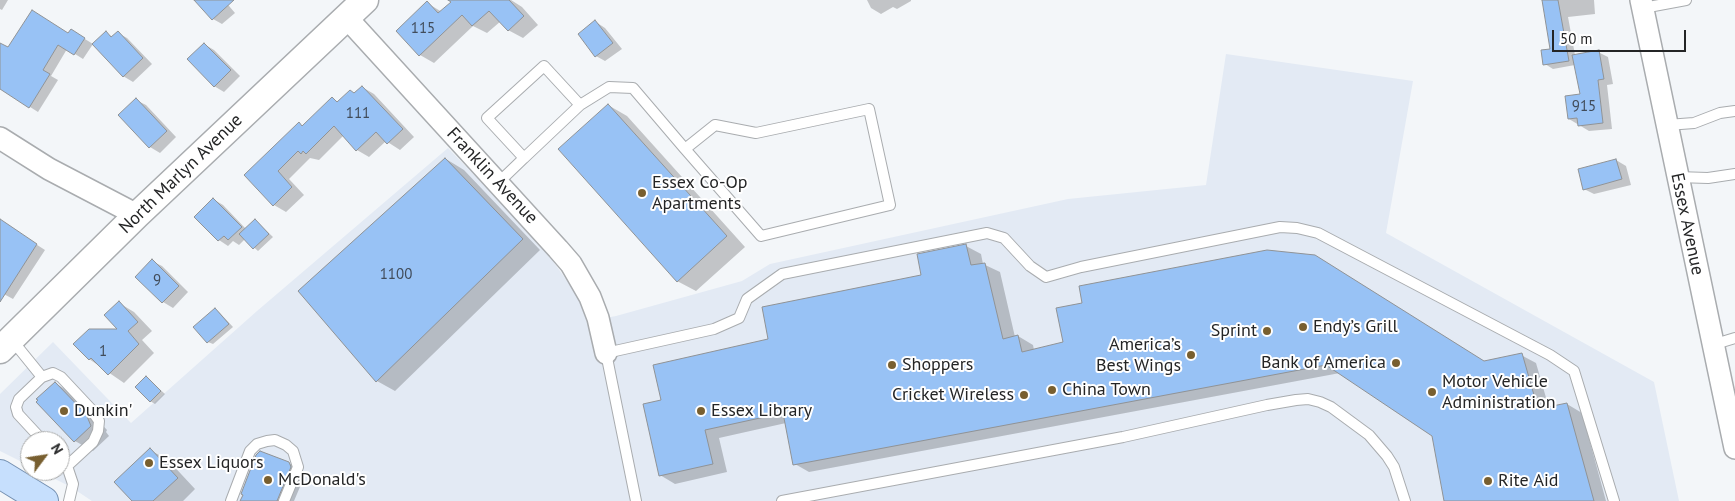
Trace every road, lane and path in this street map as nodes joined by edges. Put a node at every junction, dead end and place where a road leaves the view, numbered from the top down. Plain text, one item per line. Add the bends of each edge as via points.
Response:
1 (1686, 0) edge
2 (1642, 4) edge
3 (356, 9) edge
4 (580, 105) junction
5 (1735, 111) edge
6 (1667, 125) junction
7 (0, 138) edge
8 (685, 149) junction
9 (524, 158) junction
10 (1735, 174) edge
11 (1677, 177) junction
12 (498, 183) junction
13 (137, 215) junction
14 (1735, 338) edge
15 (6, 344) edge
16 (1712, 345) junction
17 (606, 352) junction
18 (42, 377) junction
19 (1728, 386) edge
20 (34, 431) edge
21 (1735, 448) edge
22 (70, 457) edge
23 (0, 474) edge
24 (70, 476) edge
25 (794, 500) edge
26 (44, 501) edge
27 (69, 501) edge
28 (231, 501) edge
29 (284, 501) edge
30 (636, 501) edge
31 (782, 501) edge
32 (1405, 501) edge
33 (1614, 501) edge

1 - 2 lane
2 - 6 street, Essex Avenue
3 - 12 street, Franklin Avenue
3 - 13 street, North Marlyn Avenue
4 - 8 lane via 609,87 633,88
4 - 9 lane
4 - 9 lane via 544,66 487,118
5 - 6 lane via 1694,123
6 - 11 street, Essex Avenue
7 - 13 street via 50,169
8 - 8 lane via 715,125 756,133 869,110 890,205 761,236
9 - 12 lane
10 - 11 lane via 1708,178
11 - 16 street, Essex Avenue
12 - 17 street, Franklin Avenue via 571,264 590,297
13 - 15 street, North Marlyn Avenue
14 - 16 lane
15 - 18 lane
16 - 19 street, Essex Avenue
17 - 30 lane
17 - 33 lane via 714,329 739,318 746,299 782,274 987,232 1004,238 1030,266 1046,277 1081,267 1280,228 1298,228 1334,241 1550,355 1574,371
18 - 20 lane via 19,399 16,407 18,414
18 - 22 lane via 52,373 61,377 99,421 93,442
19 - 21 street, Essex Avenue
23 - 26 main road
24 - 27 lane via 74,484
25 - 31 lane
25 - 32 lane via 1123,437 1267,405 1308,400 1331,407 1369,435 1394,467
28 - 29 lane via 250,452 258,444 275,440 293,451 298,467

